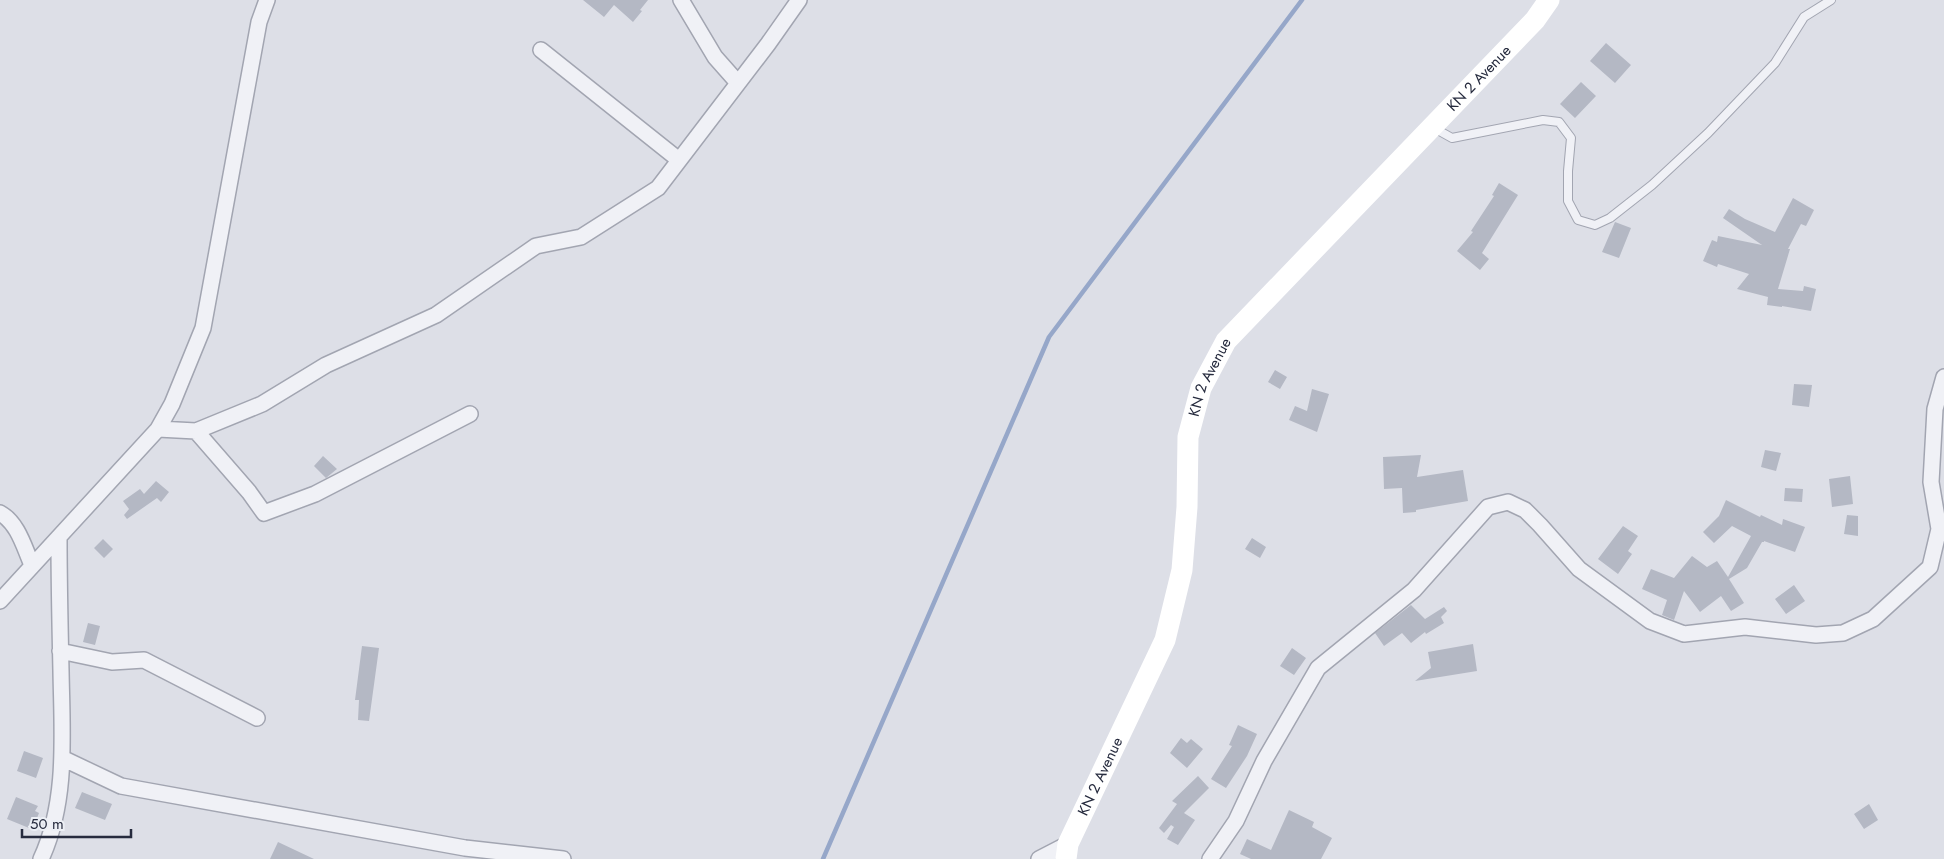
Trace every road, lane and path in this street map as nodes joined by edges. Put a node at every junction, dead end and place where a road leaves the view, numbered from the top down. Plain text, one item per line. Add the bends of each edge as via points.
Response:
1 (267, 0) edge
2 (681, 0) edge
3 (799, 0) edge
4 (1549, 0) edge
5 (1831, 0) edge
6 (541, 50) dead end
7 (738, 83) junction
8 (1432, 127) junction
9 (679, 160) junction
10 (1944, 377) edge
11 (470, 414) dead end
12 (158, 428) junction
13 (196, 431) junction
14 (0, 513) edge
15 (59, 538) junction
16 (32, 565) junction
17 (0, 602) edge
18 (60, 651) junction
19 (257, 718) dead end
20 (62, 758) junction
21 (1067, 852) edge
22 (41, 859) edge
23 (563, 859) edge
24 (1039, 859) edge
25 (1210, 859) edge

1 - 12 street via 259,22 203,328 172,404
2 - 7 street via 715,58
3 - 7 street
4 - 8 main road, KN 2 Avenue via 1535,20
5 - 8 lane via 1804,17 1774,63 1708,133 1652,185 1610,218 1595,225 1578,220 1568,201 1571,138 1559,122 1543,120 1452,138
6 - 9 street
7 - 9 street
8 - 21 main road, KN 2 Avenue via 1226,341 1201,388 1188,437 1182,570 1166,640
9 - 13 street via 658,188 581,237 536,246 436,315 326,365 262,404
10 - 25 street via 1935,409 1931,482 1939,529 1930,567 1873,619 1834,634 1745,627 1684,634 1650,621 1579,569 1525,510 1508,502 1488,507 1414,590 1318,668 1264,761 1236,821
11 - 13 street via 315,494 264,513
12 - 13 street
12 - 15 street
14 - 16 street via 18,531
15 - 16 street
15 - 18 street
16 - 17 street
18 - 19 street via 112,662 144,660
18 - 20 street
20 - 22 street via 55,815
20 - 23 street via 121,786 464,848
21 - 24 street

